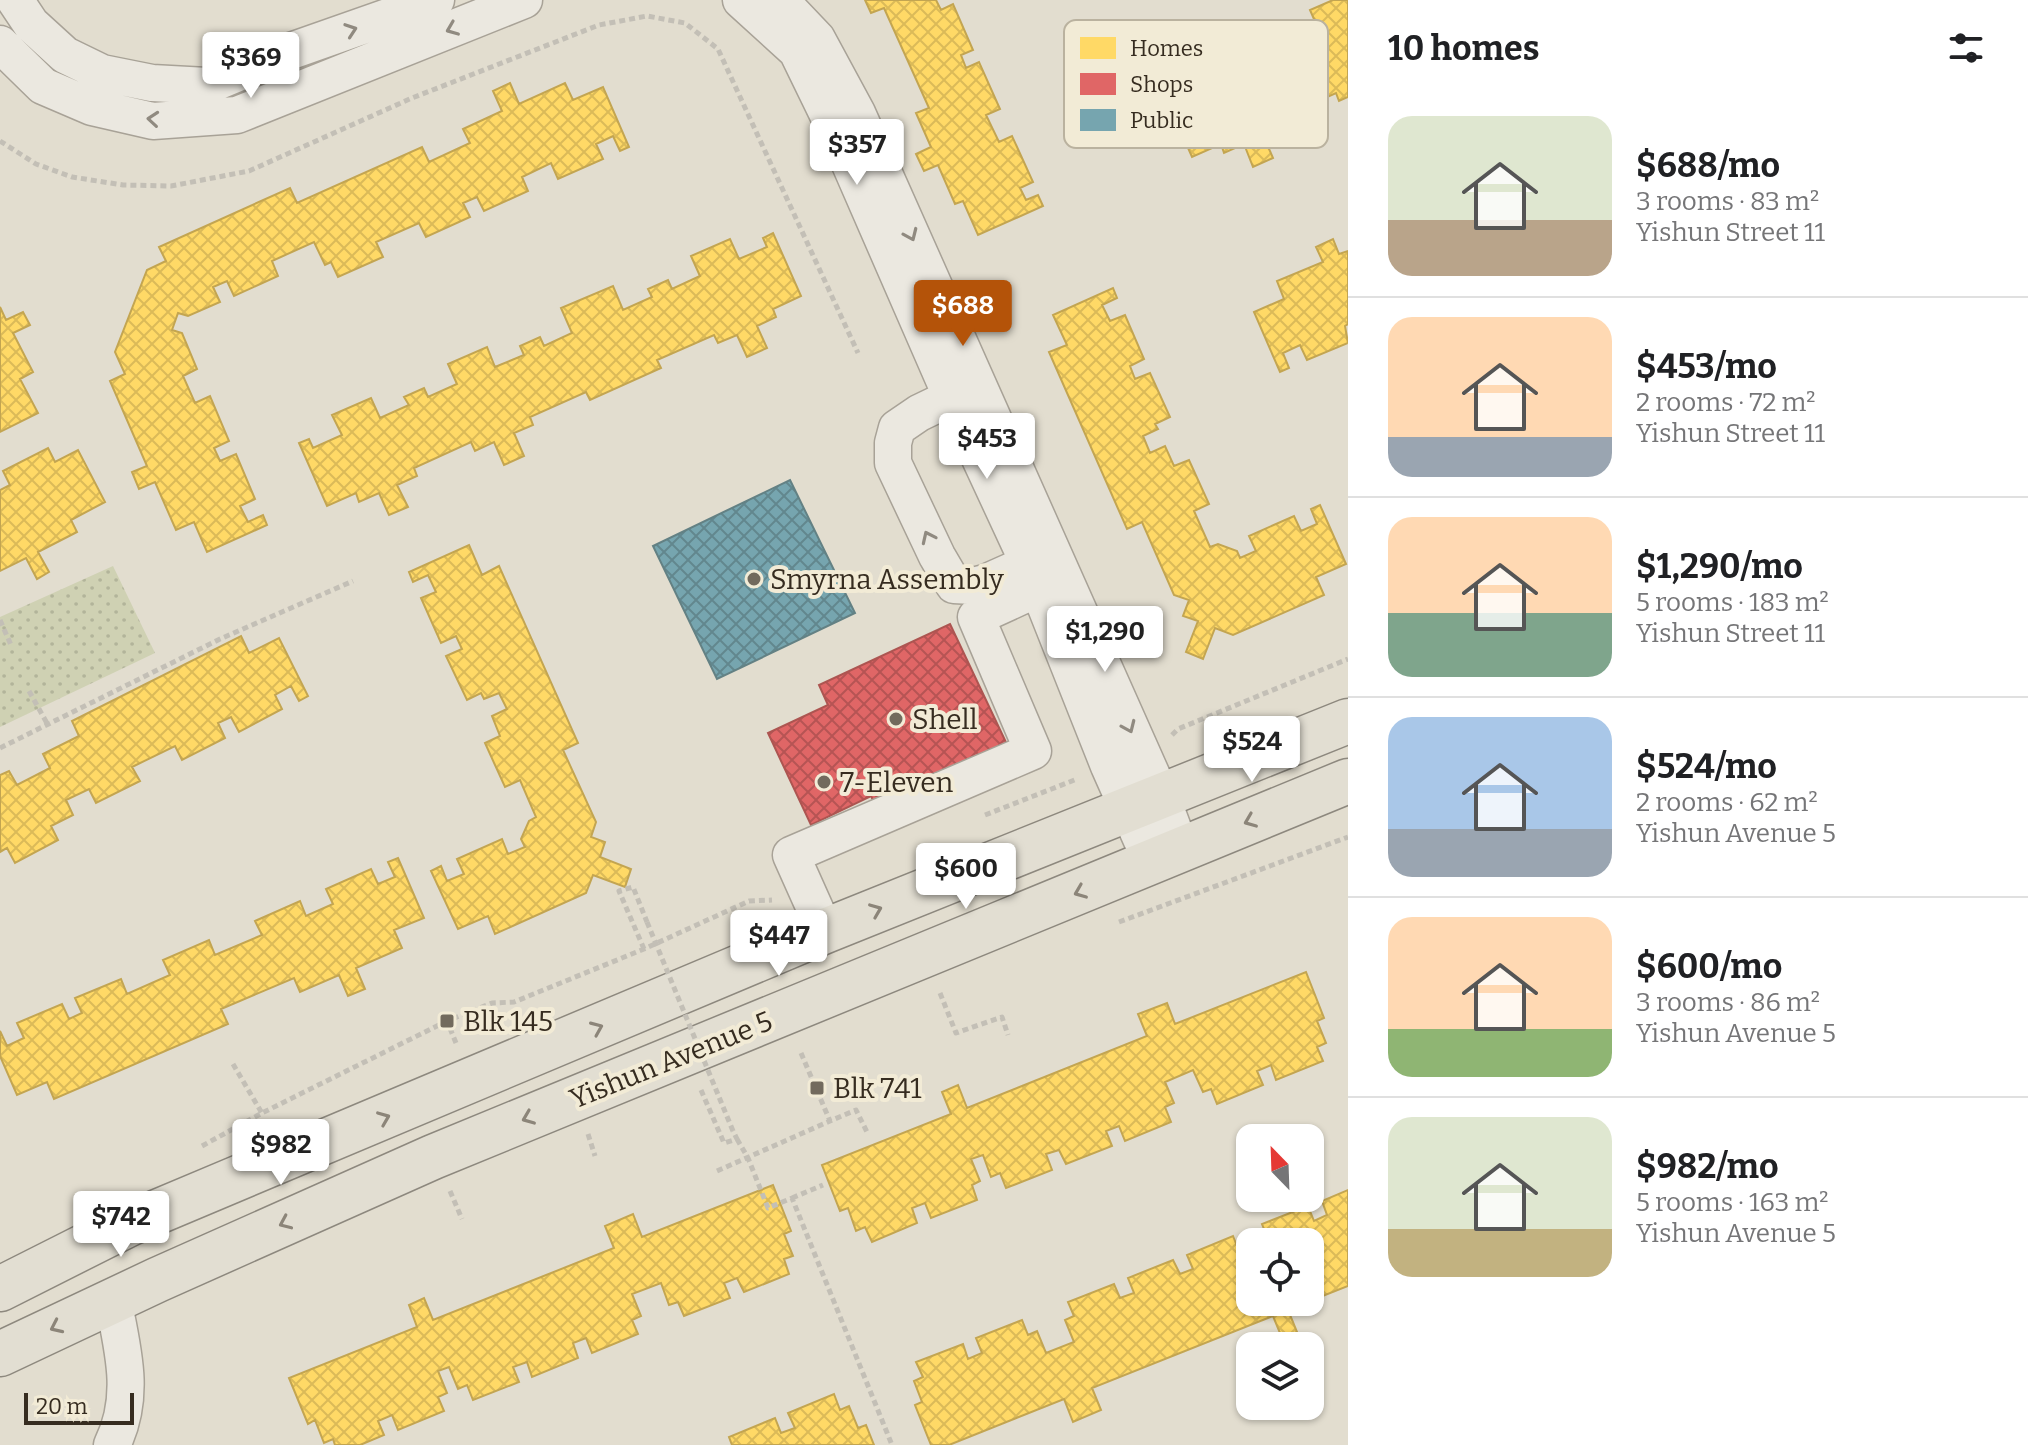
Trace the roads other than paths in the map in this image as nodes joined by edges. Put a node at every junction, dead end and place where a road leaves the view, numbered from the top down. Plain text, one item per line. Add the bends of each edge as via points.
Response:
1 (15, 0) edge
2 (436, 0) edge
3 (524, 0) edge
4 (741, 0) edge
5 (780, 0) edge
6 (0, 44) edge
7 (932, 317) junction
8 (964, 392) junction
9 (1039, 568) junction
10 (1348, 721) edge
11 (1348, 781) edge
12 (1145, 802) junction
13 (1167, 856) junction
14 (825, 931) junction
15 (0, 1289) edge
16 (113, 1300) junction
17 (0, 1354) edge
18 (112, 1445) edge

1 -> 2 street via 31,24 65,55 102,73 207,86
3 -> 6 street via 237,115 153,121 92,107 43,86
4 - 7 street via 797,51
5 -> 7 street via 817,39 857,113
7 - 8 street
8 - 9 street
9 -> 8 street via 973,586 954,585 893,463 897,428
9 - 12 street
9 - 14 street via 976,617 1033,751 791,855
10 - 12 main road, Yishun Avenue 5
11 -> 13 main road, Yishun Avenue 5
12 - 13 street
14 -> 12 main road, Yishun Avenue 5
13 -> 16 main road, Yishun Avenue 5 via 445,1152
15 -> 14 main road, Yishun Avenue 5 via 131,1223
16 -> 17 main road, Yishun Avenue 5
16 - 18 street via 127,1395

